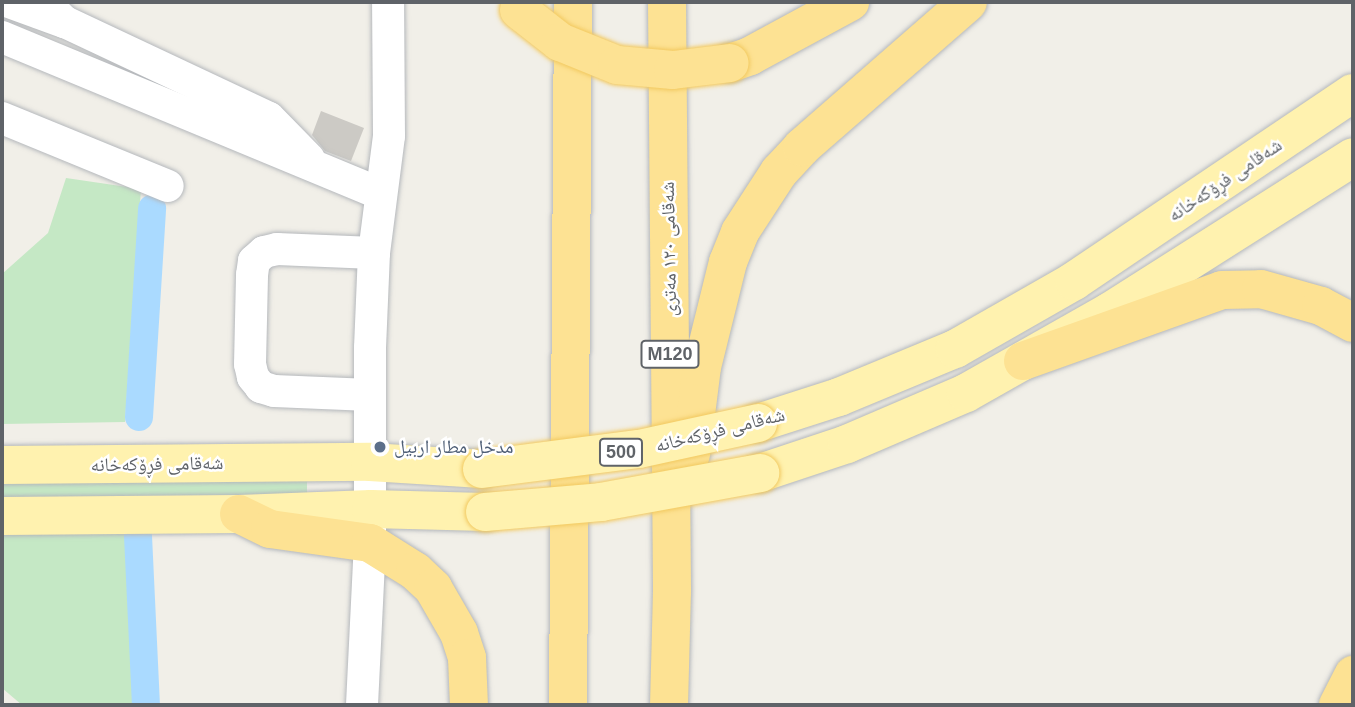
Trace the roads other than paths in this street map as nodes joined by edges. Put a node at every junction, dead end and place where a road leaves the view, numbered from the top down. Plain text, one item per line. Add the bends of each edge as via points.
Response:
1 (9, 2) edge
2 (34, 2) edge
3 (388, 2) edge
4 (573, 2) edge
5 (667, 2) edge
6 (850, 2) edge
7 (968, 2) edge
8 (515, 6) edge
9 (61, 9) edge
10 (4, 45) edge
11 (54, 59) junction
12 (1353, 93) edge
13 (2, 118) edge
14 (1353, 157) edge
15 (315, 165) junction
16 (168, 186) dead end
17 (381, 194) junction
18 (374, 253) junction
19 (1353, 323) edge
20 (1023, 361) junction
21 (370, 396) junction
22 (370, 462) junction
23 (2, 465) edge
24 (239, 514) joint
25 (2, 516) edge
26 (370, 526) junction
27 (672, 591) junction
28 (1353, 675) edge
29 (362, 705) edge
30 (469, 705) edge
31 (568, 705) edge
32 (669, 705) edge
33 (1338, 705) edge

1 - 9 street
2 - 9 street
3 - 17 street via 389,136
4 - 31 highway
5 - 27 highway, شەقامی ١٢٠ مەتری / M120
6 - 8 highway, bridge via 750,56 673,70 617,65 560,42
7 - 27 highway via 802,146 740,232 702,368
9 - 11 street
9 - 15 street via 269,118
10 - 11 street
11 - 15 street
12 - 22 main road, شەقامی فڕۆکەخانە / 500, bridge via 1074,282 955,349 839,397 758,424 639,449 482,468
13 - 16 street
14 - 20 main road via 1109,312
15 - 17 street
17 - 18 street
18 - 21 street
18 - 21 street via 264,252 254,261 251,287 250,364 261,387
19 - 20 highway via 1321,306 1261,289 1222,290
20 - 26 main road, bridge via 966,393 761,473 601,502
21 - 22 street
22 - 23 main road, شەقامی فڕۆکەخانە
22 - 26 street
24 - 25 main road
24 - 26 highway via 270,529
26 - 29 street
26 - 30 highway via 433,588 448,610 467,657
27 - 32 highway, شەقامی ١٢٠ مەتری / M120
28 - 33 highway

